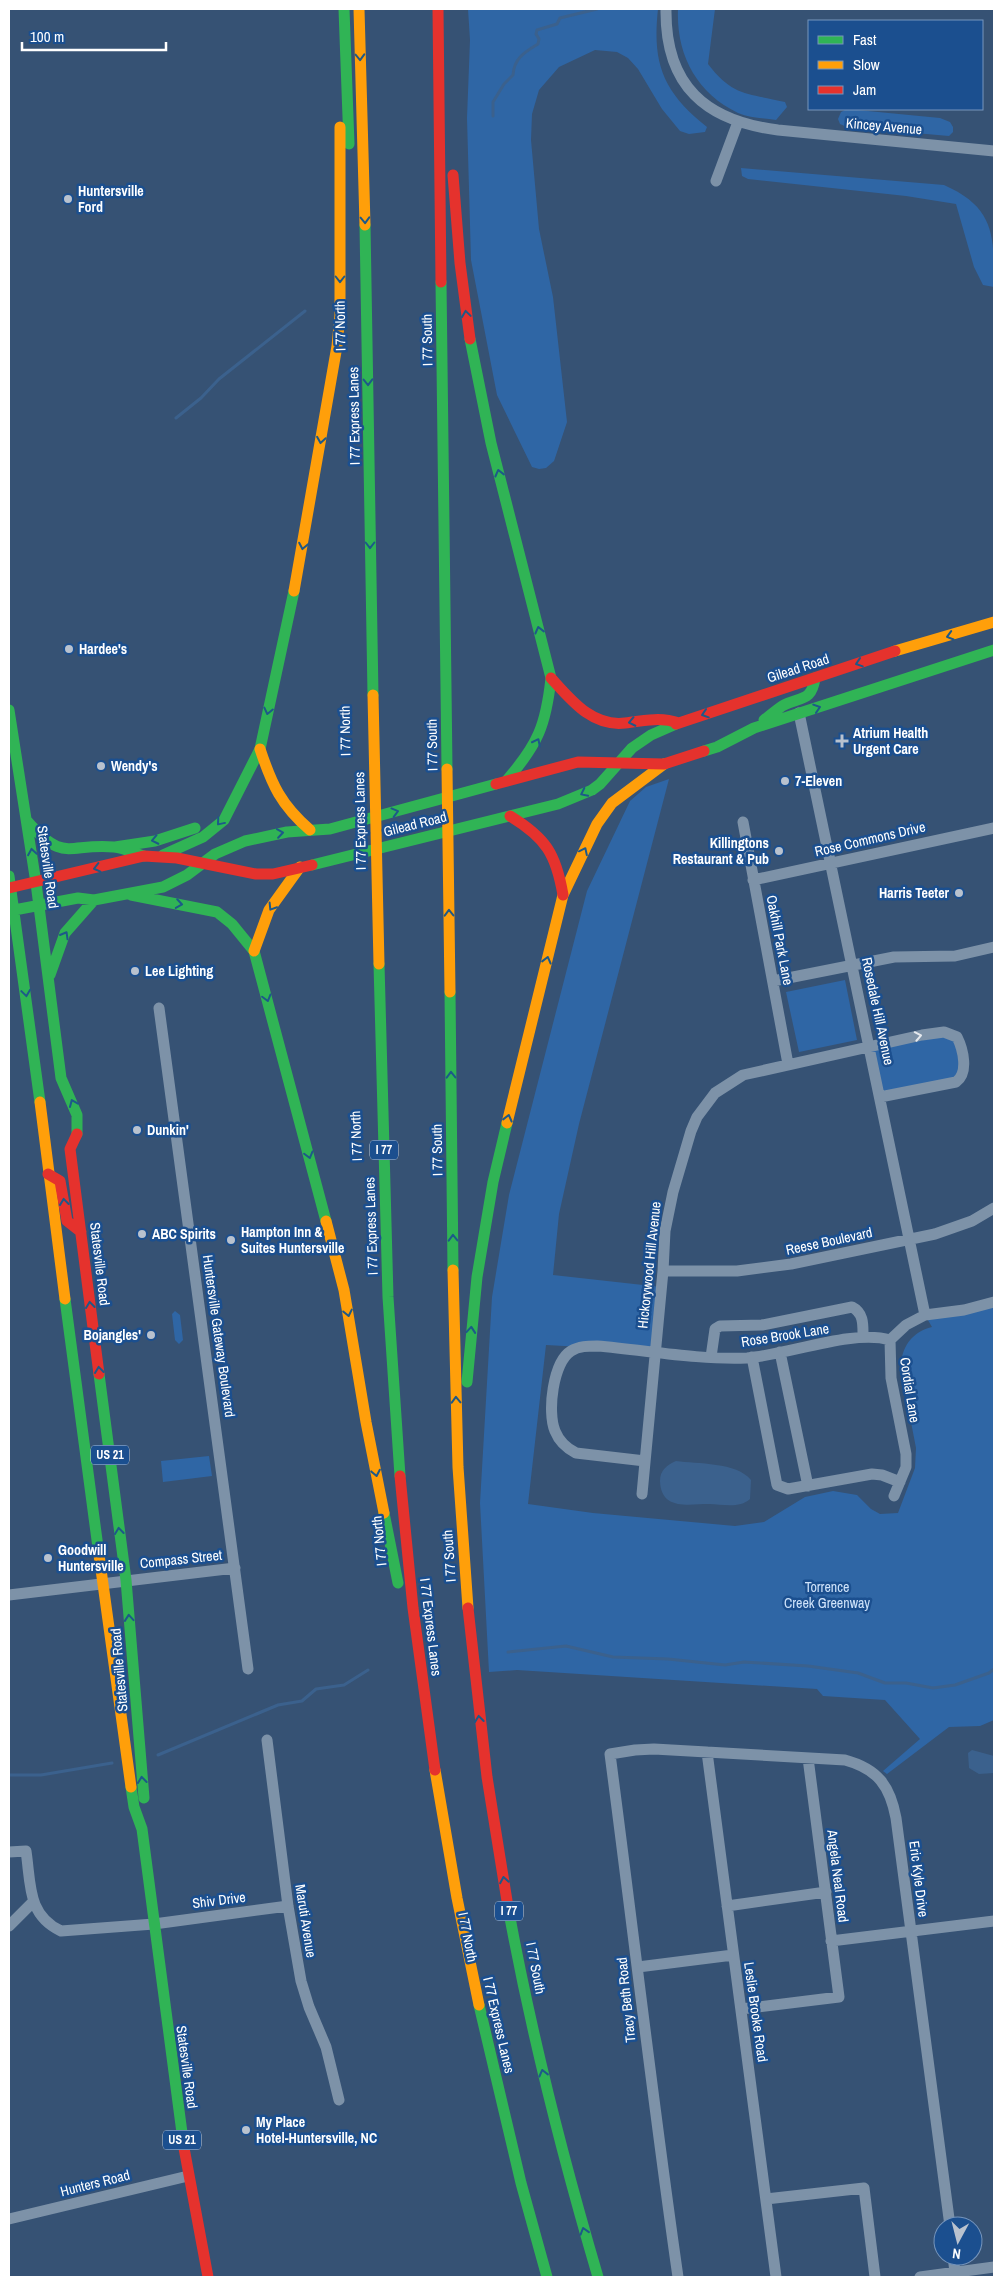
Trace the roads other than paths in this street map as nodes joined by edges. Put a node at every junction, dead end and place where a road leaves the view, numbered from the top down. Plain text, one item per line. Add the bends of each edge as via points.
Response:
1 (344, 9) edge
2 (359, 9) edge
3 (440, 9) edge
4 (666, 9) edge
5 (346, 73) junction
6 (738, 122) junction
7 (994, 151) edge
8 (716, 181) dead end
9 (352, 227) dead end
10 (354, 304) dead end
11 (358, 485) dead end
12 (994, 622) edge
13 (994, 650) edge
14 (551, 678) junction
15 (816, 678) junction
16 (9, 710) edge
17 (799, 713) junction
18 (679, 722) junction
19 (754, 728) junction
20 (260, 749) junction
21 (620, 762) junction
22 (664, 764) junction
23 (508, 780) junction
24 (435, 787) dead end
25 (239, 788) junction
26 (362, 807) dead end
27 (510, 816) junction
28 (27, 821) junction
29 (743, 822) dead end
30 (994, 828) edge
31 (310, 830) junction
32 (115, 847) junction
33 (436, 847) dead end
34 (163, 854) junction
35 (144, 856) junction
36 (203, 864) junction
37 (830, 864) junction
38 (364, 866) dead end
39 (300, 867) junction
40 (753, 880) junction
41 (36, 883) junction
42 (9, 884) edge
43 (131, 894) junction
44 (563, 895) junction
45 (94, 900) junction
46 (39, 906) junction
47 (12, 911) edge
48 (994, 947) edge
49 (9, 950) edge
50 (254, 951) junction
51 (22, 962) junction
52 (852, 964) junction
53 (49, 978) junction
54 (773, 981) junction
55 (159, 1008) dead end
56 (870, 1046) junction
57 (788, 1064) junction
58 (880, 1098) junction
59 (41, 1112) junction
60 (62, 1150) junction
61 (48, 1174) junction
62 (994, 1208) edge
63 (81, 1232) junction
64 (910, 1239) junction
65 (663, 1271) junction
66 (994, 1302) edge
67 (925, 1315) junction
68 (863, 1337) junction
69 (890, 1340) junction
70 (655, 1351) junction
71 (780, 1352) junction
72 (711, 1357) junction
73 (752, 1357) junction
74 (446, 1448) dead end
75 (645, 1461) junction
76 (387, 1465) dead end
77 (900, 1482) junction
78 (808, 1486) junction
79 (448, 1488) dead end
80 (642, 1494) dead end
81 (894, 1496) dead end
82 (462, 1536) junction
83 (234, 1568) junction
84 (126, 1580) junction
85 (102, 1583) junction
86 (9, 1595) edge
87 (248, 1669) dead end
88 (267, 1740) dead end
89 (645, 1750) joint
90 (707, 1752) junction
91 (808, 1758) junction
92 (142, 1829) junction
93 (9, 1852) edge
94 (444, 1889) dead end
95 (826, 1892) junction
96 (34, 1902) junction
97 (288, 1906) junction
98 (727, 1906) junction
99 (447, 1908) dead end
100 (994, 1921) edge
101 (154, 1924) junction
102 (9, 1926) edge
103 (911, 1932) junction
104 (832, 1941) junction
105 (503, 1944) dead end
106 (733, 1955) junction
107 (506, 1961) dead end
108 (638, 1967) junction
109 (741, 2009) junction
110 (339, 2100) dead end
111 (506, 2171) dead end
112 (188, 2176) junction
113 (766, 2199) junction
114 (516, 2209) dead end
115 (949, 2216) edge
116 (9, 2219) edge
117 (954, 2266) edge
118 (994, 2267) edge
119 (955, 2272) junction
120 (208, 2277) edge
121 (548, 2277) edge
122 (598, 2277) edge
123 (678, 2277) edge
124 (776, 2277) edge
125 (875, 2277) edge
126 (920, 2277) edge

1 - 5 main road
2 -> 121 main road, I 77 Express Lanes / I 77 via 374,816 386,1252 399,1464 420,1660 452,1867 492,2062
14 -> 3 main road via 487,425 469,330 458,244
82 -> 3 main road, I 77 South / I 77 via 454,1335
4 - 6 street, Kincey Avenue via 666,31 674,65 699,100 714,112
5 - 9 main road
5 -> 20 main road via 340,106 340,315 298,574
6 - 7 street, Kincey Avenue via 778,130
6 - 8 street
10 - 11 main road, I 77 North
12 -> 15 main road, Gilead Road
17 -> 13 main road, Gilead Road
18 -> 14 main road via 664,717 609,724 593,718 576,705
23 -> 14 main road via 541,734 548,710
15 -> 18 main road, Gilead Road
15 - 19 main road via 810,695 783,706
16 - 28 main road, Statesville Road / US 21
17 - 19 main road, Gilead Road
17 - 37 street, Rosedale Hill Avenue
18 - 21 main road, Gilead Road via 641,741
19 - 22 main road, Gilead Road via 717,747
20 - 25 main road
20 - 31 main road via 273,790 284,806
21 - 22 main road, Gilead Road
21 - 23 main road, Gilead Road via 578,762
21 -> 27 main road, Gilead Road via 600,784 577,797
44 -> 22 main road via 597,824 612,803
31 -> 23 main road, Gilead Road via 330,829
24 - 33 main road
25 -> 32 main road via 216,813 190,830
25 -> 34 main road via 224,820 215,829
26 - 38 main road
27 - 39 main road, Gilead Road
27 - 44 main road via 526,825 550,847 557,863
28 - 32 main road via 41,839 53,847 77,851
41 -> 28 main road, Statesville Road / US 21
29 - 40 street, Oakhill Park Lane
30 - 37 street, Rose Commons Drive
36 -> 31 main road, Gilead Road via 215,854 245,841
32 - 35 main road
34 - 35 main road, Gilead Road
34 - 36 main road, Gilead Road
35 -> 41 main road, Gilead Road
36 - 39 main road, Gilead Road via 259,875
36 - 43 main road, Gilead Road via 172,883
37 - 40 street, Rose Commons Drive
37 - 52 street, Rosedale Hill Avenue
39 -> 50 main road via 269,910
40 - 54 street, Oakhill Park Lane
41 - 42 main road, Gilead Road
41 - 46 main road, Statesville Road / US 21
42 - 47 main road, Statesville Road / US 21
43 - 45 main road, Gilead Road
43 -> 50 main road via 217,912 232,924
82 -> 44 main road via 468,1362 484,1230
45 - 46 main road, Gilead Road via 78,898
53 -> 45 main road via 65,933
46 - 47 main road, Gilead Road
46 - 53 main road, Statesville Road / US 21
47 - 51 main road, Statesville Road / US 21
48 - 52 street via 955,956 910,955
49 - 51 main road
50 -> 76 main road, I 77 North via 344,1290 399,1588
51 -> 59 main road, Statesville Road / US 21
52 - 54 street
52 - 56 street, Rosedale Hill Avenue
60 -> 53 main road, Statesville Road / US 21 via 77,1136 77,1115 61,1078
54 - 57 street, Oakhill Park Lane
55 - 83 street, Huntersville Gateway Boulevard
56 - 57 street, Hickorywood Hill Avenue
56 - 58 street, Rosedale Hill Avenue
56 -> 58 street, Hickorywood Hill Avenue via 944,1032 957,1037 965,1070 956,1082
57 - 65 street, Hickorywood Hill Avenue via 743,1075 715,1093 697,1117 668,1211
58 - 64 street, Rosedale Hill Avenue
59 - 60 main road via 51,1126 55,1149
59 - 61 main road, Statesville Road / US 21
60 - 63 main road, Statesville Road / US 21
63 -> 61 main road via 67,1221 60,1181
61 - 85 main road, Statesville Road / US 21
62 - 64 street, Reese Boulevard via 956,1228
84 -> 63 main road, Statesville Road / US 21
64 - 65 street, Reese Boulevard via 760,1270
64 - 67 street, Rosedale Hill Avenue
65 - 70 street, Hickorywood Hill Avenue
66 - 67 street, Cordial Lane
67 - 69 street, Cordial Lane via 906,1325
68 - 69 street, Rose Brook Lane
68 - 71 street, Rose Brook Lane
68 - 72 street via 863,1321 858,1310 852,1307 762,1325 720,1326 713,1335
69 - 77 street, Cordial Lane via 891,1378 906,1454 906,1466
70 - 72 street, Rose Brook Lane
70 - 75 street, Hickorywood Hill Avenue
70 - 75 street, Rose Brook Lane via 581,1347 562,1359 554,1391 554,1430 566,1448 586,1455
71 - 73 street, Rose Brook Lane
71 - 78 street
72 - 73 street, Rose Brook Lane
73 - 78 street via 778,1485 788,1489
74 - 79 main road
75 - 80 street, Hickorywood Hill Avenue
77 - 78 street via 872,1474
77 - 81 street, Cordial Lane
122 -> 82 main road, I 77 South / I 77 via 546,2085 510,1916 478,1710
83 - 84 street, Compass Street
83 - 87 street, Huntersville Gateway Boulevard
84 - 85 street, Compass Street
92 -> 84 main road, Statesville Road / US 21 via 144,1806
85 - 86 street, Compass Street
85 - 92 main road, Statesville Road / US 21 via 134,1807
88 - 97 street, Maruti Avenue
89 - 90 street, Eric Kyle Drive
89 - 108 street, Tracy Beth Road via 610,1754
90 - 91 street, Eric Kyle Drive
90 - 98 street, Leslie Brooke Road
91 - 95 street, Angela Neal Road
91 - 103 street, Eric Kyle Drive via 860,1764 884,1784 895,1810
92 - 101 main road, Statesville Road / US 21
93 - 96 street via 26,1850
94 - 99 main road, I 77 North
95 - 98 street
95 - 104 street, Angela Neal Road
96 - 101 street, Shiv Drive via 48,1925 61,1931
96 - 102 street
97 - 101 street, Shiv Drive
97 - 110 street, Maruti Avenue via 304,1992 326,2047
98 - 106 street, Leslie Brooke Road
100 - 103 street
101 - 112 main road, Statesville Road / US 21
103 - 104 street
103 - 115 street, Eric Kyle Drive
104 - 109 street, Angela Neal Road via 839,1997
105 - 107 main road, I 77 Express Lanes
106 - 108 street
106 - 109 street, Leslie Brooke Road
108 - 123 street, Tracy Beth Road
109 - 113 street, Leslie Brooke Road
111 - 114 main road
112 - 116 street, Hunters Road
112 - 120 main road, Statesville Road / US 21
113 - 124 street, Leslie Brooke Road
113 - 125 street via 864,2188
117 - 119 street
118 - 119 street
119 - 126 street

